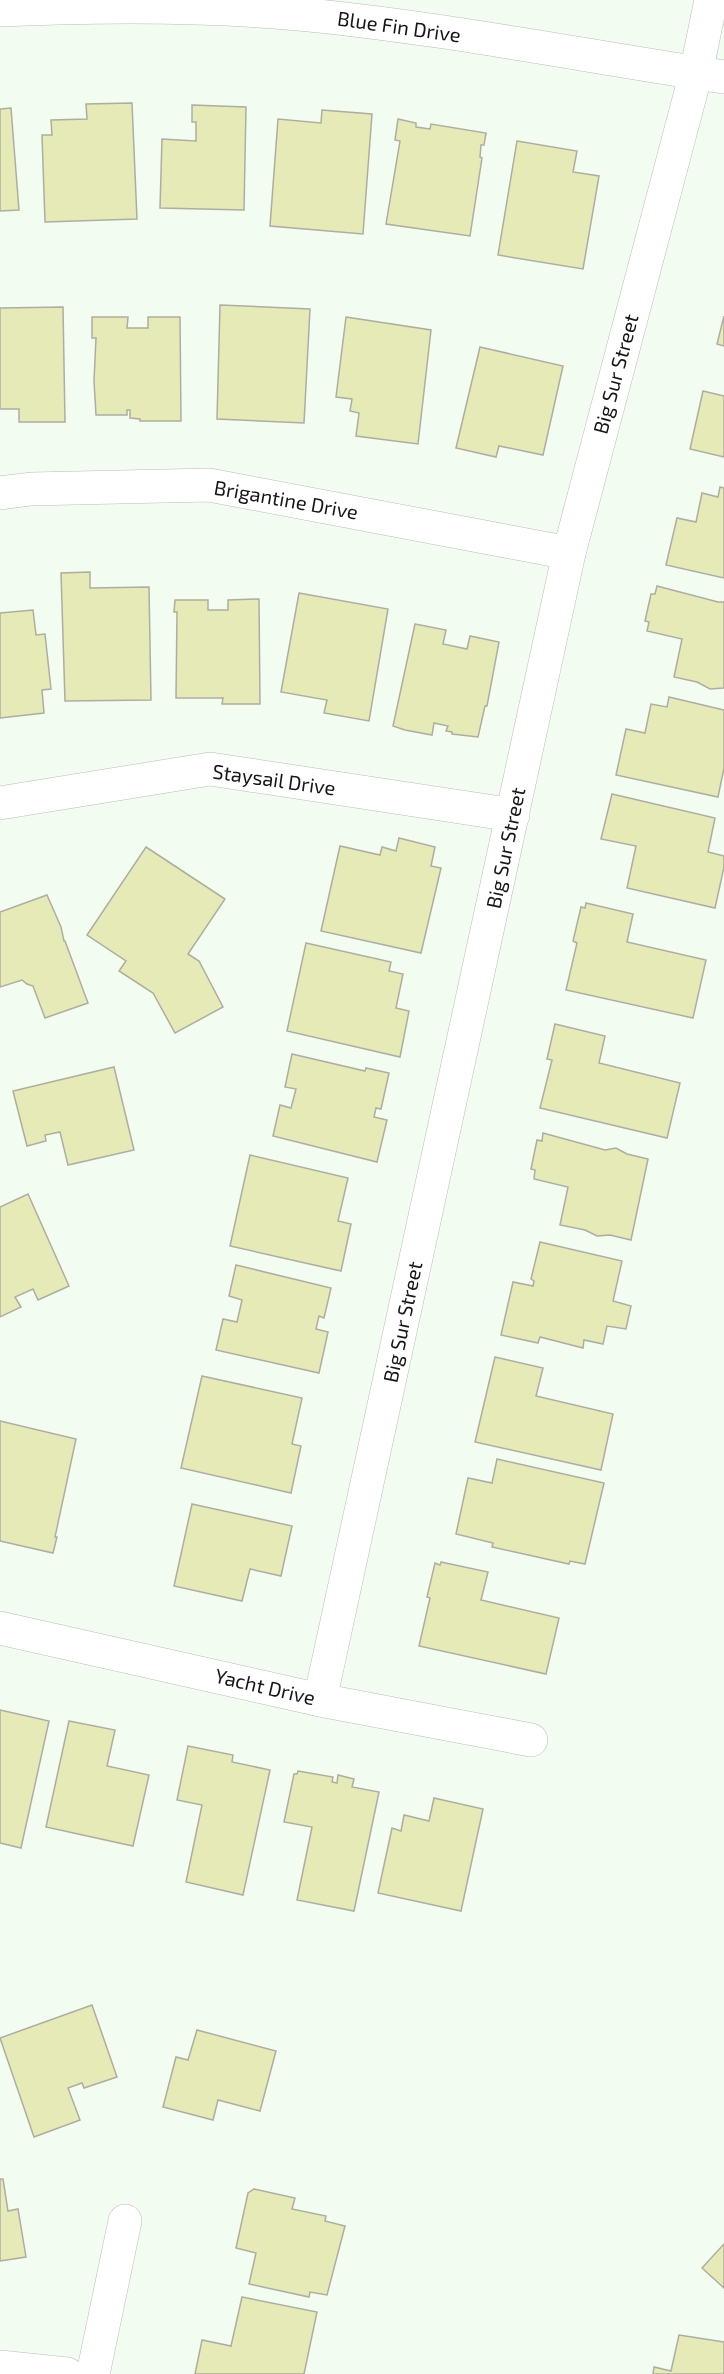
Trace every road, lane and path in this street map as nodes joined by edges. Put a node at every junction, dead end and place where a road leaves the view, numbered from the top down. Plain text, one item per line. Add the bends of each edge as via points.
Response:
1 (711, 0) edge
2 (0, 10) edge
3 (710, 75) edge
4 (0, 493) edge
5 (569, 553) junction
6 (0, 803) edge
7 (513, 815) junction
8 (0, 1628) edge
9 (320, 1700) junction
10 (531, 1740) dead end
11 (125, 2221) dead end
12 (0, 2367) edge
13 (67, 2374) edge
14 (93, 2374) edge

1 - 3 street, Big Sur Street
2 - 3 street, Blue Fin Drive via 155,7 286,13 457,34
3 - 5 street, Big Sur Street
4 - 5 street, Brigantine Drive via 210,485
5 - 7 street, Big Sur Street
6 - 7 street, Staysail Drive via 210,769
7 - 9 street, Big Sur Street
8 - 9 street, Yacht Drive
9 - 10 street, Yacht Drive
11 - 14 street
12 - 13 street

